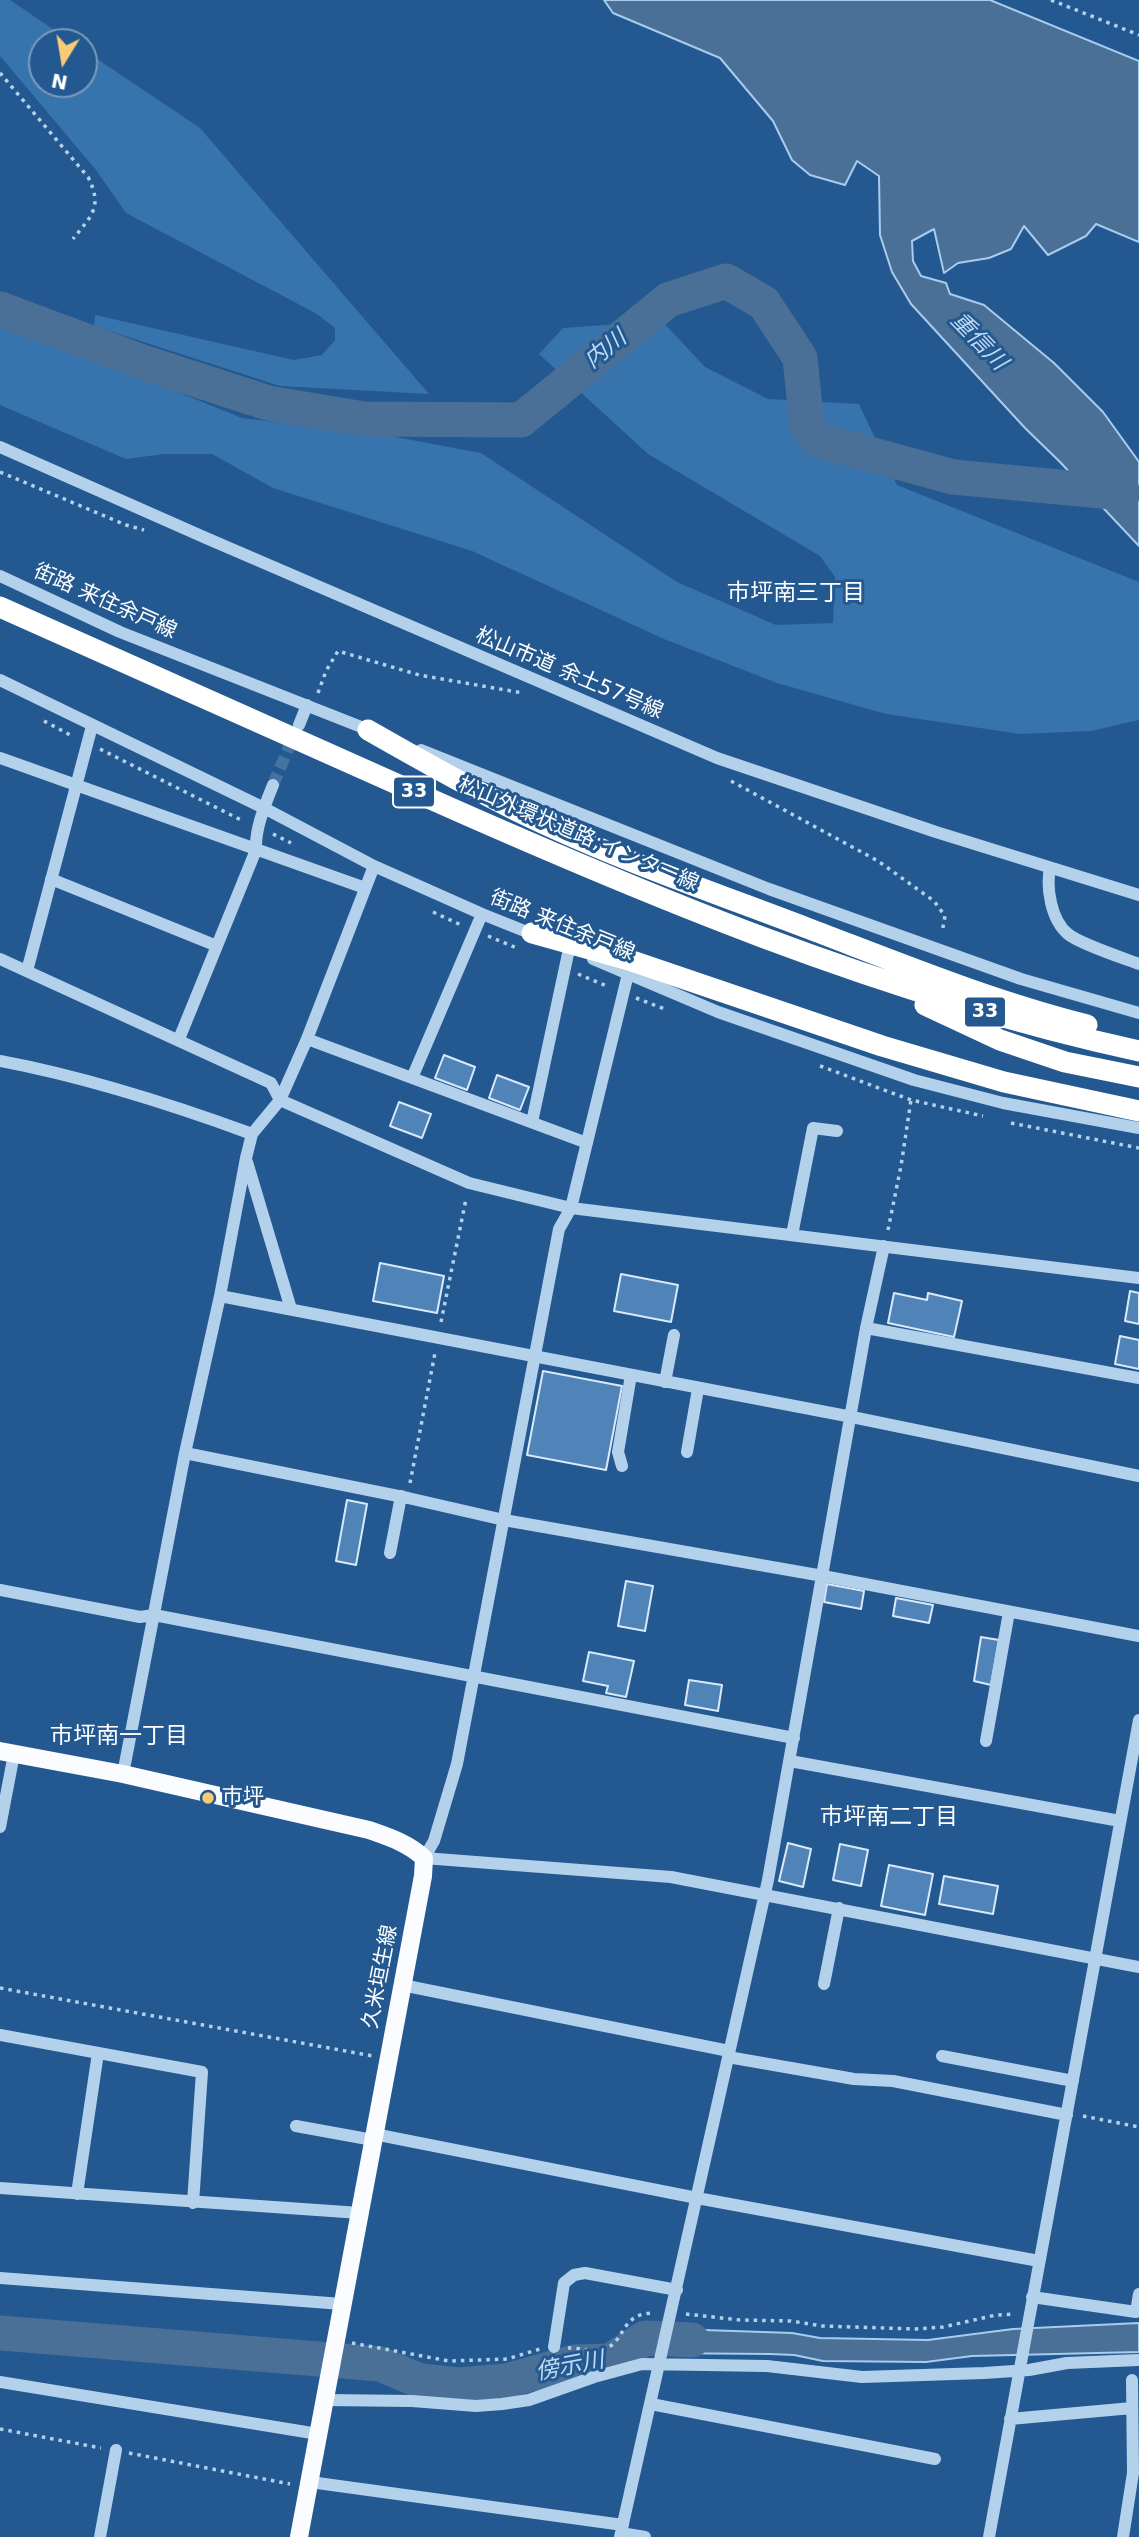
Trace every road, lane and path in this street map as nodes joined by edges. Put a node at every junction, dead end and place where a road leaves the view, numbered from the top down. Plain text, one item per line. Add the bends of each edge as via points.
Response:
1 (1051, 0) edge
2 (1139, 34) edge
3 (0, 72) edge
4 (73, 239) dead end
5 (0, 447) edge
6 (0, 576) edge
7 (0, 607) edge
8 (0, 680) edge
9 (540, 683) junction
10 (318, 693) dead end
11 (307, 705) junction
12 (299, 725) tunnel mouth
13 (92, 726) junction
14 (369, 730) junction
15 (0, 758) edge
16 (717, 758) junction
17 (75, 785) junction
18 (274, 785) tunnel mouth
19 (264, 808) junction
20 (256, 850) junction
21 (374, 866) junction
22 (1051, 868) junction
23 (51, 879) junction
24 (365, 888) junction
25 (1139, 895) edge
26 (482, 914) junction
27 (532, 933) junction
28 (942, 937) dead end
29 (217, 946) junction
30 (569, 949) junction
31 (0, 958) edge
32 (834, 963) junction
33 (1139, 964) edge
34 (27, 971) junction
35 (628, 974) junction
36 (1139, 1013) edge
37 (1139, 1038) edge
38 (179, 1039) junction
39 (307, 1039) junction
40 (1139, 1051) edge
41 (0, 1061) edge
42 (1139, 1077) edge
43 (412, 1078) junction
44 (914, 1080) junction
45 (280, 1100) junction
46 (1139, 1111) edge
47 (532, 1122) junction
48 (1139, 1128) edge
49 (837, 1131) dead end
50 (252, 1134) junction
51 (587, 1143) junction
52 (246, 1158) junction
53 (571, 1208) junction
54 (792, 1235) junction
55 (884, 1246) junction
56 (1139, 1278) edge
57 (220, 1296) junction
58 (291, 1309) junction
59 (866, 1328) junction
60 (674, 1335) dead end
61 (534, 1356) junction
62 (631, 1375) junction
63 (1139, 1378) edge
64 (665, 1382) junction
65 (698, 1389) junction
66 (852, 1417) junction
67 (687, 1452) dead end
68 (185, 1453) junction
69 (622, 1466) dead end
70 (1139, 1476) edge
71 (401, 1496) junction
72 (503, 1520) junction
73 (390, 1553) dead end
74 (823, 1576) junction
75 (0, 1590) edge
76 (1009, 1612) junction
77 (154, 1615) junction
78 (1139, 1636) edge
79 (473, 1678) junction
80 (1139, 1720) edge
81 (794, 1738) junction
82 (986, 1741) dead end
83 (7, 1752) edge
84 (790, 1761) junction
85 (124, 1774) junction
86 (1120, 1822) junction
87 (0, 1827) edge
88 (424, 1858) junction
89 (764, 1894) junction
90 (839, 1908) junction
91 (1095, 1959) junction
92 (1139, 1967) edge
93 (824, 1984) dead end
94 (402, 1985) junction
95 (0, 1988) edge
96 (0, 2035) edge
97 (98, 2053) junction
98 (729, 2054) junction
99 (942, 2056) dead end
100 (389, 2059) junction
101 (1073, 2081) junction
102 (1067, 2114) junction
103 (296, 2126) dead end
104 (1139, 2127) edge
105 (374, 2137) junction
106 (0, 2188) edge
107 (77, 2194) junction
108 (697, 2198) junction
109 (193, 2203) junction
110 (360, 2213) junction
111 (1039, 2260) junction
112 (0, 2278) edge
113 (677, 2290) junction
114 (1139, 2294) edge
115 (1032, 2297) junction
116 (342, 2304) junction
117 (671, 2317) junction
118 (1029, 2317) junction
119 (335, 2344) junction
120 (554, 2347) junction
121 (1139, 2360) edge
122 (661, 2362) junction
123 (1019, 2367) junction
124 (1132, 2380) dead end
125 (0, 2382) edge
126 (324, 2400) junction
127 (651, 2404) junction
128 (1132, 2408) junction
129 (1010, 2419) junction
130 (0, 2429) edge
131 (318, 2434) junction
132 (116, 2450) junction
133 (935, 2459) dead end
134 (1136, 2461) edge
135 (309, 2485) junction
136 (622, 2532) edge
137 (100, 2537) edge
138 (299, 2537) edge
139 (645, 2537) edge
140 (989, 2537) edge
141 (1123, 2537) edge

1 - 2 path
3 - 4 path via 94,190 92,216
5 - 9 street, 松山市道 余土57号線
6 - 11 street, 街路 来住余戸線 via 120,632
7 - 32 highway, 松山外環状道路;インター線 / 33 via 587,869
8 - 13 street, 街路 来住余戸線
9 - 10 path via 532,694 419,675 338,651
9 - 16 street, 松山市道 余土57号線
11 - 12 street
11 - 14 street, 街路 来住余戸線
13 - 17 street
13 - 19 street, 街路 来住余戸線
14 - 36 street, 街路 来住余戸線 via 769,889 1021,979
14 - 37 highway via 520,812 665,875 928,974 1056,1018
15 - 17 street
16 - 22 street, 松山市道 余土57号線
16 - 28 path via 713,769 878,861 934,901 945,916
17 - 20 street
17 - 23 street
18 - 19 street
19 - 20 street
19 - 21 street, 街路 来住余戸線
20 - 24 street
20 - 29 street
21 - 24 street
21 - 26 street, 街路 来住余戸線
22 - 25 street, 松山市道 余土57号線
22 - 33 street via 1047,882 1051,907 1067,934
23 - 29 street
23 - 34 street
24 - 39 street
26 - 27 street, 街路 来住余戸線
26 - 43 street
27 - 30 street, 街路 来住余戸線
27 - 46 highway via 632,961 992,1079
29 - 38 street
30 - 35 street, 街路 来住余戸線
30 - 47 street
31 - 34 street
32 - 40 highway, 松山外環状道路;インター線 / 33 via 1054,1032
32 - 42 highway, 松山外環状道路;インター線 / 33 via 1000,1040 1065,1062
34 - 38 street
35 - 44 street, 街路 来住余戸線 via 718,1012
35 - 51 street
38 - 45 street via 271,1083
39 - 43 street
39 - 45 street
41 - 50 street via 127,1092
43 - 47 street
44 - 48 street, 街路 来住余戸線 via 1003,1103
44 - 55 path
45 - 50 street
45 - 53 street via 469,1183
47 - 51 street
49 - 54 street via 813,1128
50 - 52 street
51 - 53 street
52 - 57 street
52 - 58 street
53 - 54 street
53 - 61 street via 559,1229
54 - 55 street
55 - 56 street
55 - 59 street
57 - 58 street
57 - 68 street
58 - 61 street
59 - 63 street
59 - 66 street
60 - 64 street
61 - 62 street
61 - 72 street
62 - 64 street
62 - 69 street via 618,1452
64 - 65 street
65 - 66 street
65 - 67 street
66 - 70 street
66 - 74 street
68 - 71 street
68 - 77 street
71 - 72 street
71 - 73 street
72 - 74 street
72 - 79 street
74 - 76 street
74 - 81 street
75 - 77 street via 141,1617
76 - 78 street
76 - 82 street
77 - 79 street
77 - 85 street
79 - 81 street
79 - 88 street via 457,1763 434,1841
80 - 86 street
81 - 84 street
83 - 85 main road
83 - 87 street
84 - 86 street
84 - 89 street
85 - 88 main road via 369,1830 398,1840
86 - 91 street
88 - 89 street via 671,1877
88 - 94 main road, 久米垣生線
89 - 90 street
89 - 98 street
90 - 91 street
90 - 93 street
91 - 92 street
91 - 101 street
94 - 98 street
94 - 100 main road, 久米垣生線
95 - 100 path
96 - 97 street
97 - 107 street
97 - 109 street via 202,2072
98 - 102 street
98 - 108 street
99 - 101 street
100 - 105 main road, 久米垣生線
101 - 102 street
102 - 104 path
102 - 111 street
103 - 105 street
105 - 108 street
105 - 110 main road, 久米垣生線
106 - 107 street
107 - 109 street
108 - 111 street
108 - 113 street
109 - 110 street
110 - 116 main road, 久米垣生線
111 - 115 street
112 - 116 street
113 - 117 street
113 - 120 street via 585,2273 574,2275 564,2283
114 - 115 street via 1136,2312
115 - 118 street
116 - 119 main road, 久米垣生線
117 - 118 path via 916,2329 996,2315
117 - 120 path via 647,2313 634,2318 600,2350
117 - 122 street
118 - 123 street
119 - 120 path via 449,2361 507,2359
119 - 126 main road, 久米垣生線
121 - 123 street
122 - 123 street via 862,2376
122 - 126 street via 622,2368 529,2400 502,2404
122 - 127 street
123 - 129 street
124 - 128 street
125 - 131 street
126 - 131 main road, 久米垣生線
127 - 133 street
127 - 136 street
128 - 129 street
128 - 134 street
129 - 140 street
130 - 132 path
131 - 135 main road, 久米垣生線
132 - 135 path
132 - 137 street
134 - 141 street
135 - 136 street
135 - 138 main road, 久米垣生線
136 - 139 street

